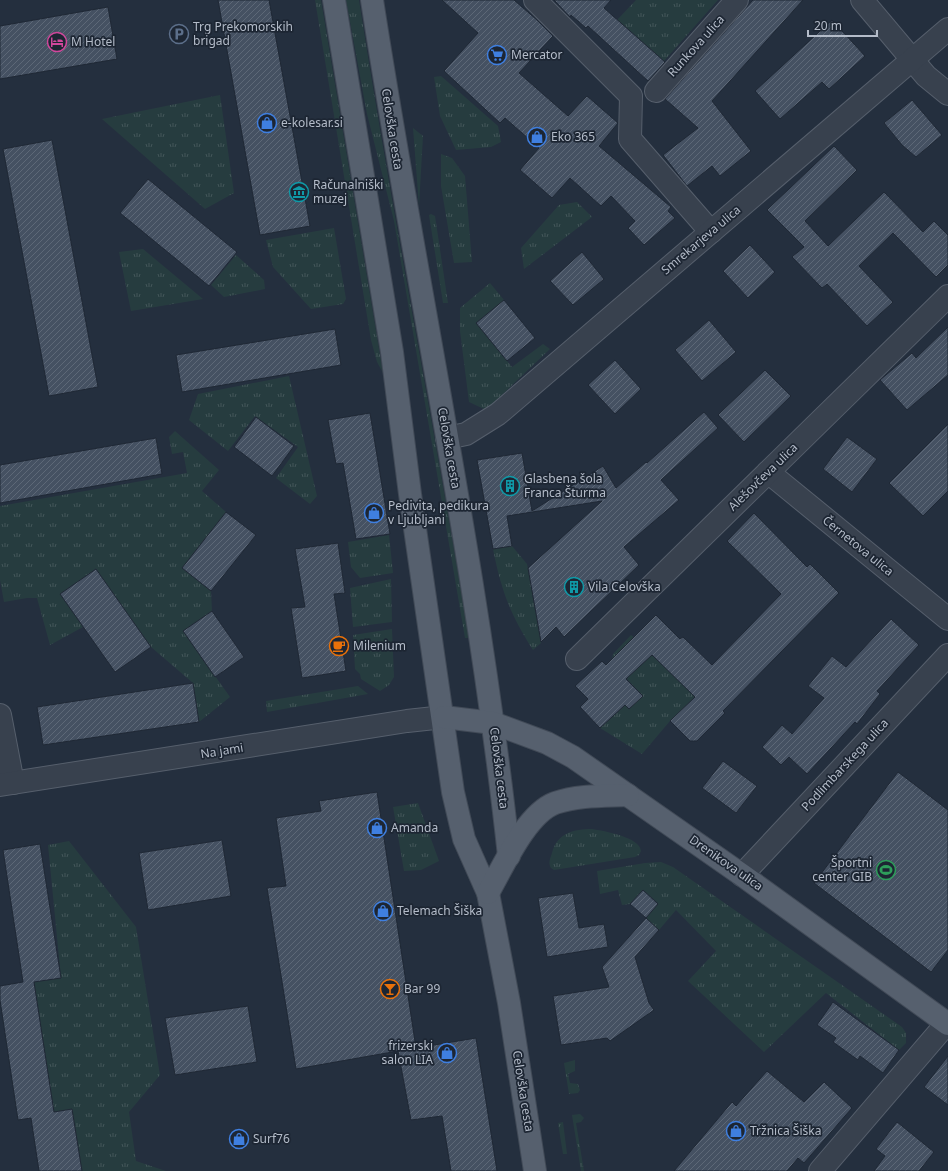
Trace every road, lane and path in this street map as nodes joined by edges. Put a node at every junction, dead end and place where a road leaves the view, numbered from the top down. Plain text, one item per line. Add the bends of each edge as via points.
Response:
1 (334, 0) edge
2 (372, 0) edge
3 (535, 0) edge
4 (737, 0) edge
5 (862, 0) edge
6 (948, 29) edge
7 (913, 60) junction
8 (656, 91) dead end
9 (948, 94) edge
10 (711, 232) junction
11 (948, 296) edge
12 (447, 438) junction
13 (768, 472) junction
14 (948, 620) edge
15 (948, 655) edge
16 (577, 659) dead end
17 (0, 715) edge
18 (444, 717) junction
19 (493, 723) junction
20 (6, 784) edge
21 (628, 795) junction
22 (509, 856) junction
23 (742, 875) junction
24 (488, 893) junction
25 (947, 1023) edge
26 (535, 1171) edge
27 (820, 1171) edge

1 - 18 main road, Celovška cesta via 392,352 410,494
2 - 12 main road, Celovška cesta via 400,178
3 - 10 street via 632,96 630,139
4 - 8 street, Runkova ulica
5 - 7 street
6 - 7 street, Smrekarjeva ulica
7 - 9 street via 926,76
7 - 10 street, Smrekarjeva ulica
10 - 12 street, Smrekarjeva ulica via 498,414 466,434
11 - 13 street, Alešovčeva ulica
12 - 19 main road, Celovška cesta
13 - 14 street, Černetova ulica
13 - 16 street, Alešovčeva ulica
15 - 23 street, Podlimbarskega ulica
17 - 20 street
18 - 19 main road, Drenikova ulica
18 - 20 street, Na jami
18 - 24 main road, Celovška cesta via 454,792 464,839
19 - 21 main road, Drenikova ulica via 547,743 578,760
19 - 22 main road, Celovška cesta
21 - 22 main road via 570,799 554,804 531,821
21 - 23 main road, Drenikova ulica
22 - 24 main road
23 - 25 main road, Drenikova ulica
24 - 26 main road, Celovška cesta via 509,1002
25 - 27 street, Drenikova ulica

